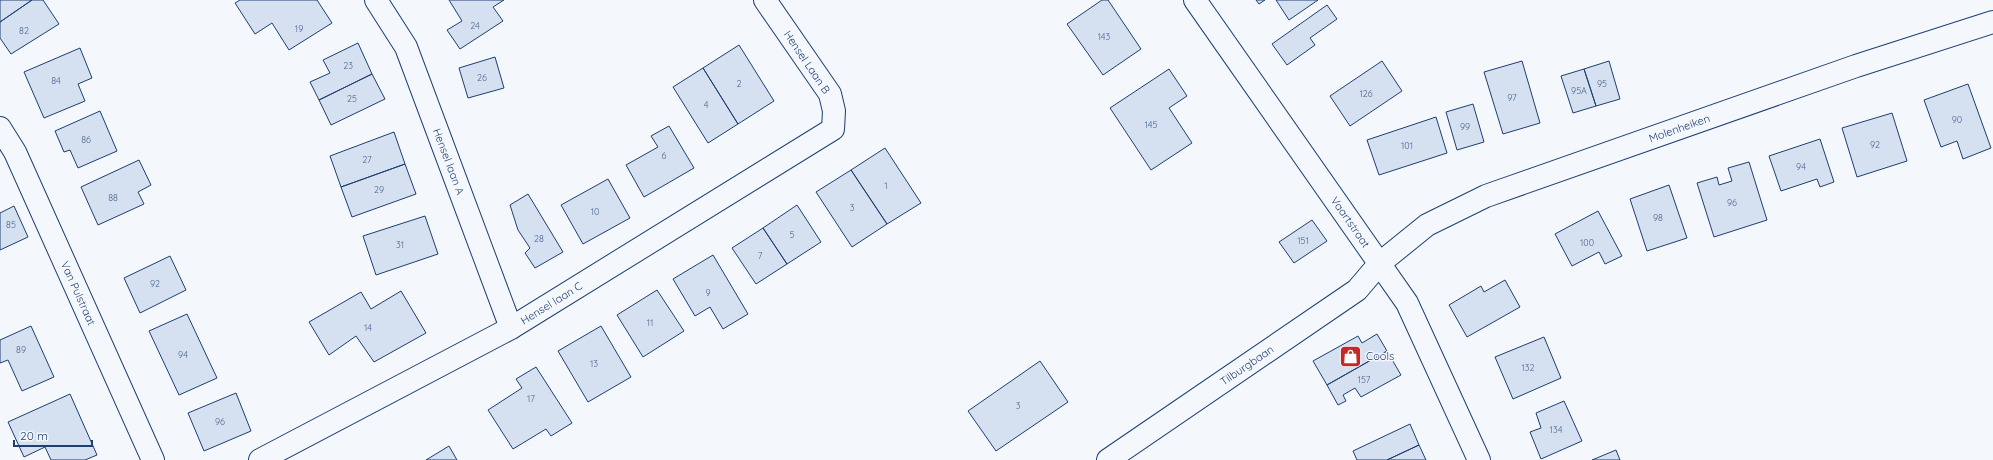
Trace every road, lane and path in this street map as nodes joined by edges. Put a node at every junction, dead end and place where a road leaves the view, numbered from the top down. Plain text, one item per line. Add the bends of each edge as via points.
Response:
1 (376, 0) edge
2 (765, 0) edge
3 (1195, 0) edge
4 (1993, 22) edge
5 (0, 128) edge
6 (833, 128) joint
7 (1380, 263) junction
8 (511, 328) junction
9 (153, 460) edge
10 (260, 460) edge
11 (1108, 460) edge
12 (1479, 460) edge

1 - 8 street, Hensel laan A via 406,47
2 - 6 street, Hensel Laan B via 830,94 834,111
3 - 7 street, Vaartstraat
4 - 7 street, Molenheiken via 1856,66 1486,196 1427,226
5 - 9 street, Van Pulstraat via 15,152
6 - 8 street, Hensel laan C
7 - 11 street, Tilburgbaan via 1357,290
7 - 12 street, Vaartstraat via 1407,303
8 - 10 street, Hensel laan C

